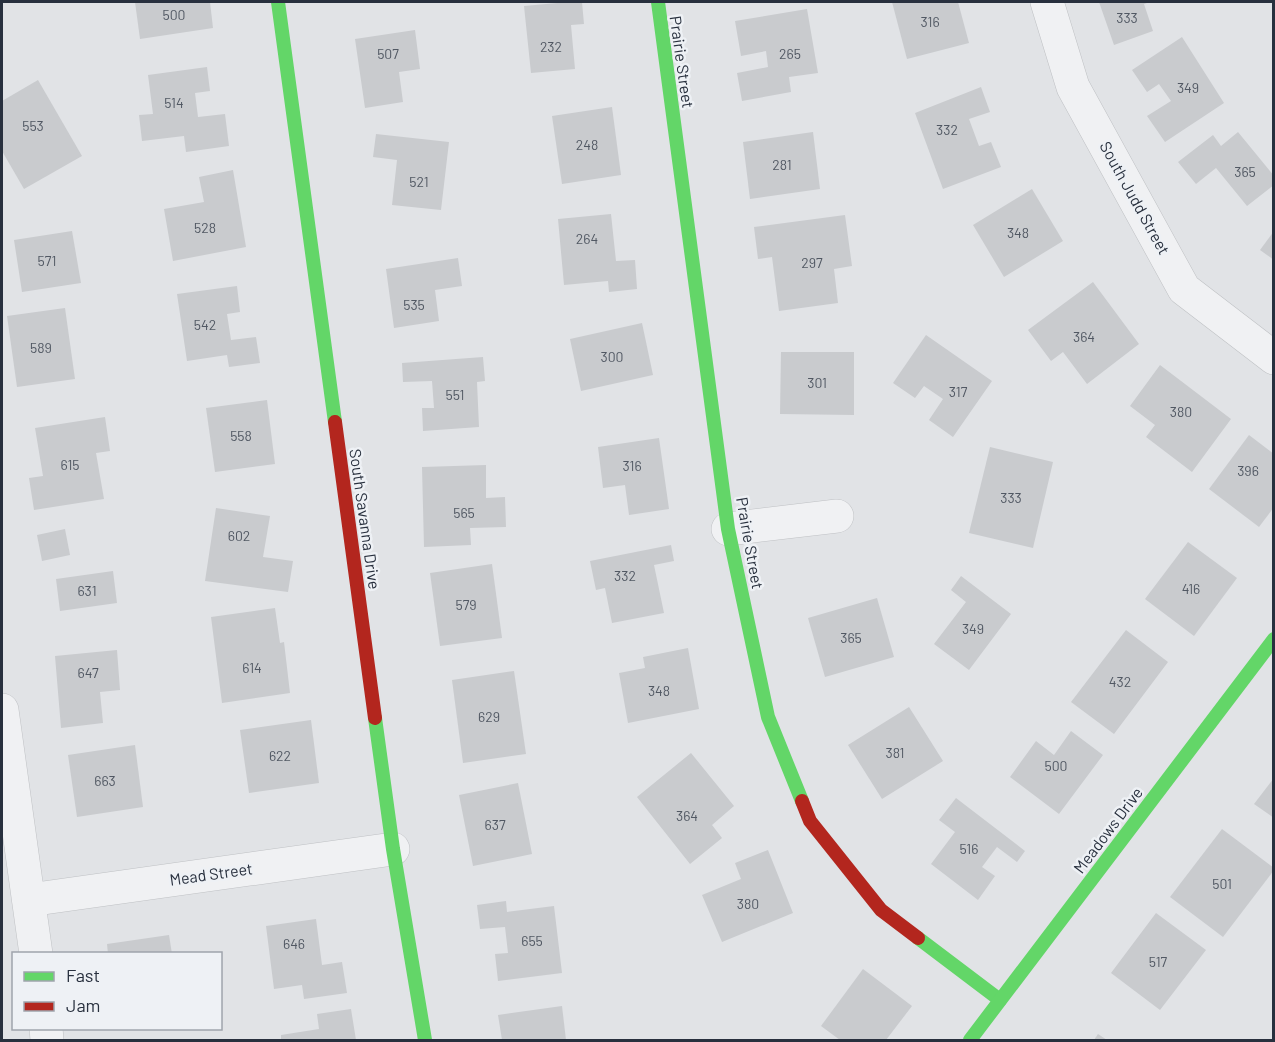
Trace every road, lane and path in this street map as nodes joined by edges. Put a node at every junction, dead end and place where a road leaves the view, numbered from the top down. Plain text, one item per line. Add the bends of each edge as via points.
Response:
1 (278, 2) edge
2 (658, 2) edge
3 (1047, 2) edge
4 (1274, 358) edge
5 (837, 516) dead end
6 (728, 530) junction
7 (1274, 639) edge
8 (2, 710) edge
9 (393, 849) junction
10 (29, 900) junction
11 (36, 952) edge
12 (1000, 1000) junction
13 (425, 1041) edge
14 (970, 1041) edge

1 - 9 street, South Savanna Drive
2 - 6 street, Prairie Street
3 - 4 street, South Judd Street via 1073,87 1184,289
5 - 6 street
6 - 12 street, Prairie Street via 768,717 810,821 881,910
7 - 12 street, Meadows Drive
8 - 10 street
9 - 10 street, Mead Street
9 - 13 street, South Savanna Drive
10 - 11 street
12 - 14 street, Meadows Drive

